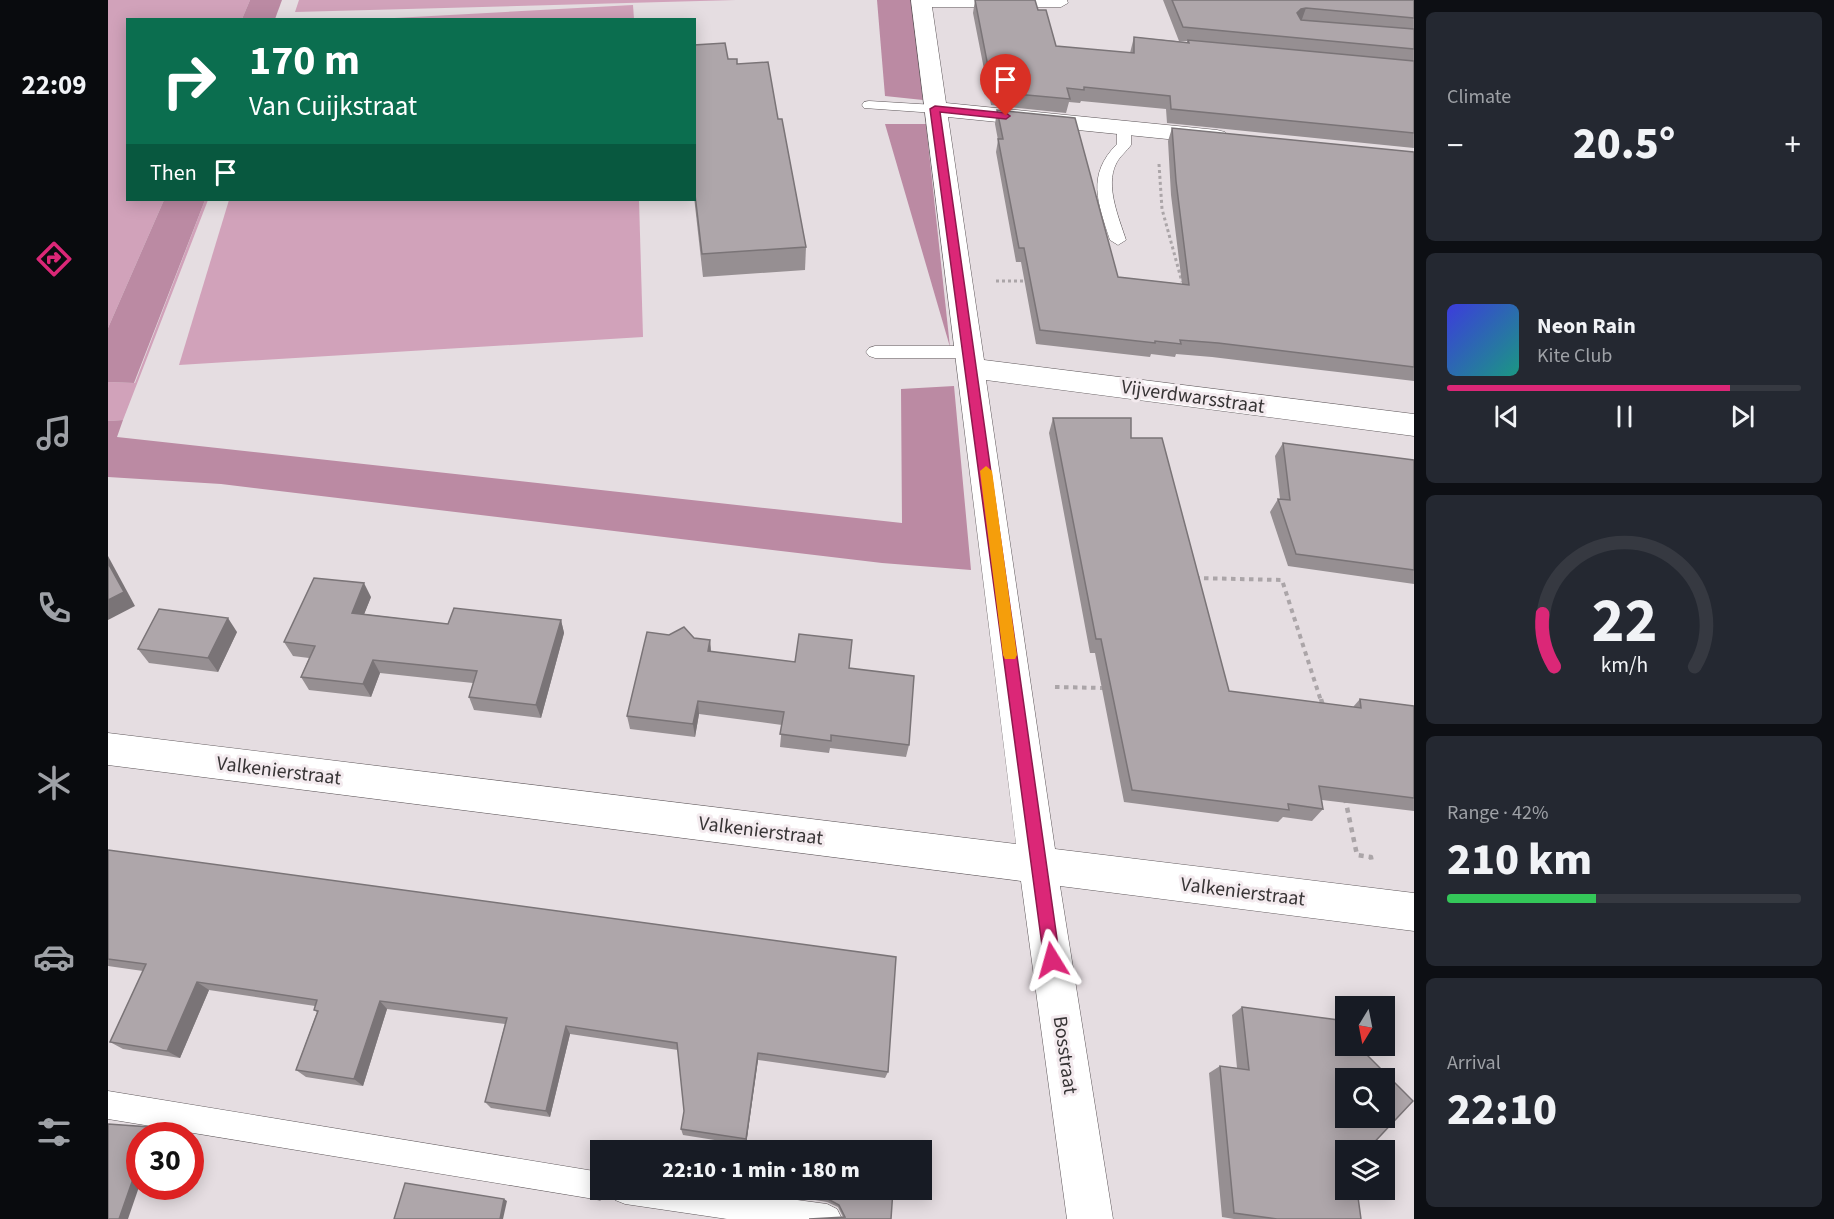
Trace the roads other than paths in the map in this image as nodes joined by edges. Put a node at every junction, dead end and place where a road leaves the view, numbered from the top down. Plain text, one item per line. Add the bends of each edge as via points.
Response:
1 (1060, 0) edge
2 (921, 2) edge
3 (868, 105) dead end
4 (935, 109) junction
5 (1124, 128) junction
6 (1240, 139) edge
7 (1118, 240) dead end
8 (875, 352) dead end
9 (971, 360) junction
10 (1414, 425) edge
11 (108, 749) edge
12 (1038, 865) junction
13 (1398, 910) edge
14 (108, 1105) edge
15 (590, 1184) edge
16 (695, 1200) edge
17 (827, 1219) edge
18 (1090, 1219) edge

1 - 2 lane via 1061,3
2 - 4 street, Bosstraat
3 - 4 lane
4 - 5 street
4 - 9 street, Bosstraat
5 - 6 street
5 - 7 lane via 1124,146 1108,163 1105,176 1108,207
8 - 9 lane
9 - 10 street, Vijverdwarsstraat
9 - 12 street, Bosstraat
11 - 12 street, Valkenierstraat
12 - 13 street, Valkenierstraat
12 - 18 street, Bosstraat
14 - 15 lane
16 - 17 lane

